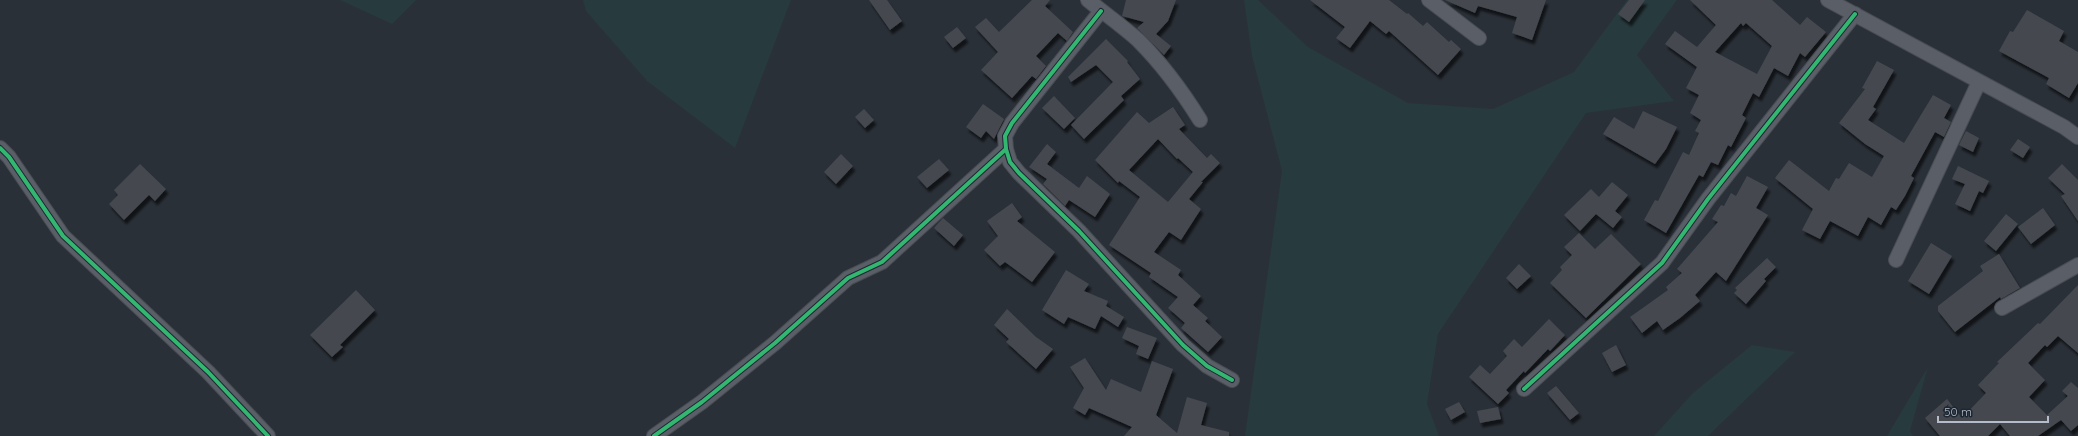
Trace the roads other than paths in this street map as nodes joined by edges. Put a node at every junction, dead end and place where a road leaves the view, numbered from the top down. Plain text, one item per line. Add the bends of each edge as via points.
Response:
1 (1088, 0) edge
2 (1428, 0) edge
3 (1828, 0) edge
4 (1101, 11) junction
5 (1854, 14) junction
6 (1478, 38) dead end
7 (1979, 82) junction
8 (1200, 120) dead end
9 (2078, 137) edge
10 (0, 148) edge
11 (1006, 149) junction
12 (1896, 260) dead end
13 (2078, 265) edge
14 (2002, 308) dead end
15 (1232, 380) dead end
16 (1524, 389) dead end
17 (268, 436) edge
18 (654, 436) edge

1 - 4 street
2 - 6 street
3 - 5 street
4 - 8 street via 1137,40 1162,66
4 - 11 street via 1012,123 1005,136
5 - 7 street
5 - 16 street via 1708,199 1662,264
7 - 9 street
7 - 12 street
10 - 17 street via 63,236 208,372
11 - 15 street via 1010,162 1019,173 1079,232 1183,345 1207,366
11 - 18 street via 882,262 848,278 776,344
13 - 14 street

